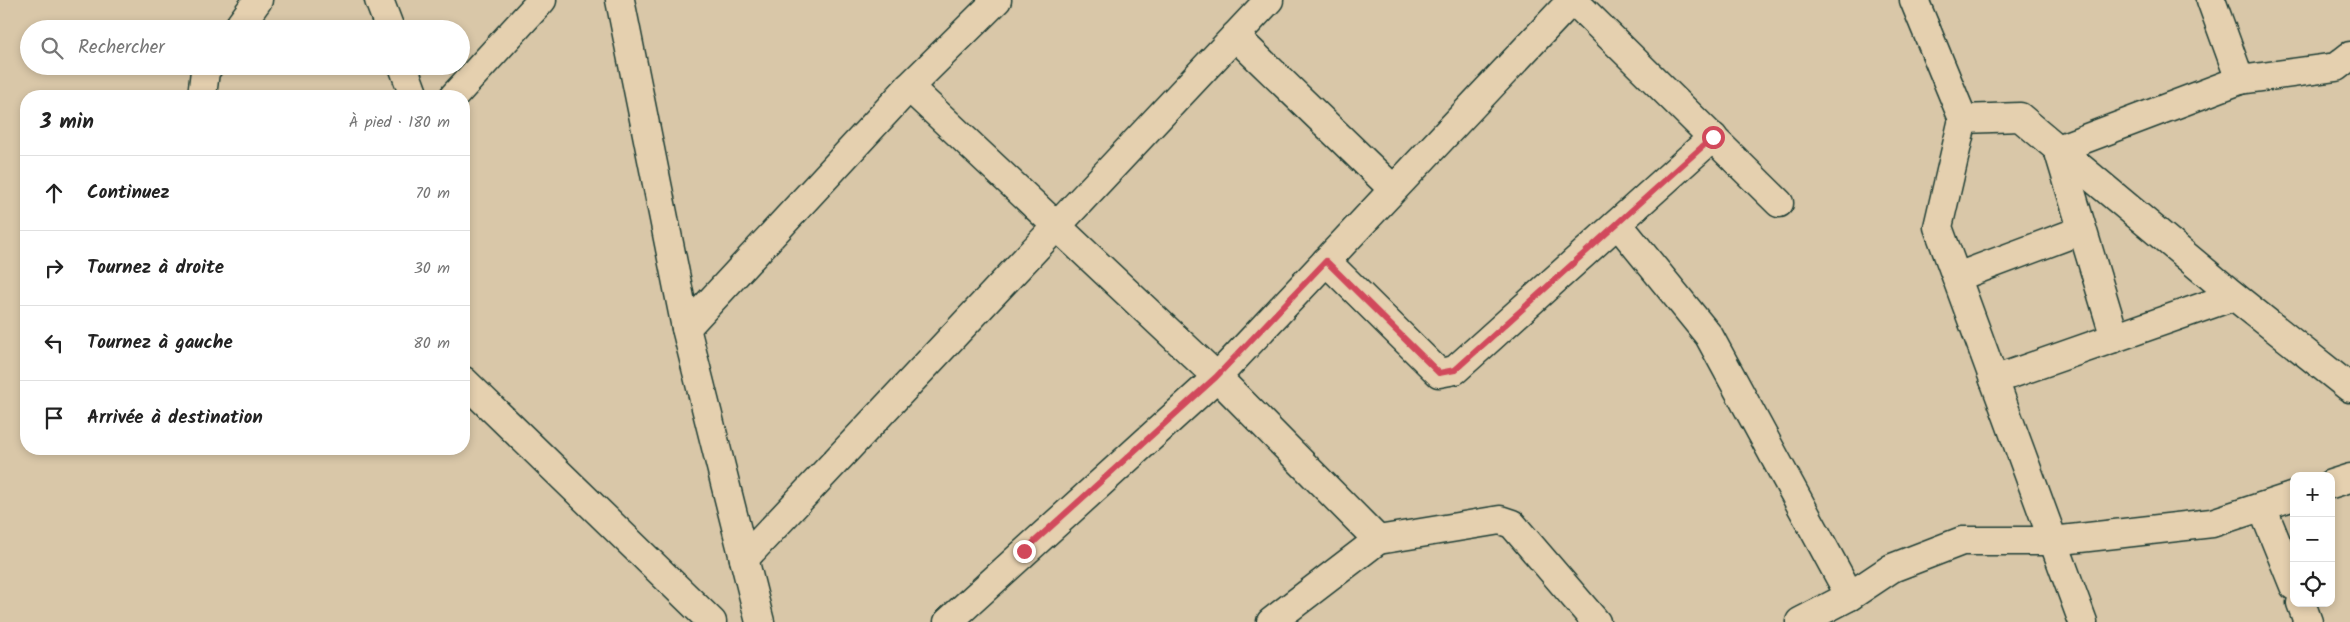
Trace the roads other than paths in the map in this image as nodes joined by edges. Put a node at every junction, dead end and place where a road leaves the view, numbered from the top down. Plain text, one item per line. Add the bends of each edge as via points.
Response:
1 (258, 0) edge
2 (379, 0) edge
3 (542, 0) edge
4 (620, 0) edge
5 (997, 0) edge
6 (1269, 0) edge
7 (1572, 0) edge
8 (1914, 0) edge
9 (2210, 0) edge
10 (244, 20) edge
11 (387, 20) edge
12 (1235, 36) junction
13 (2345, 68) edge
14 (205, 75) edge
15 (406, 75) edge
16 (2240, 80) junction
17 (909, 87) junction
18 (203, 90) edge
19 (412, 90) edge
20 (460, 90) edge
21 (1963, 118) junction
22 (1713, 137) junction
23 (2058, 149) junction
24 (1393, 190) junction
25 (1779, 203) dead end
26 (1618, 224) junction
27 (1058, 227) junction
28 (2082, 230) junction
29 (1326, 261) junction
30 (1957, 277) junction
31 (2234, 296) junction
32 (686, 328) junction
33 (2115, 338) junction
34 (1216, 377) junction
35 (1994, 380) junction
36 (470, 387) edge
37 (2350, 388) edge
38 (2350, 478) edge
39 (2335, 483) edge
40 (2290, 497) edge
41 (2262, 507) junction
42 (1378, 540) junction
43 (2053, 540) junction
44 (744, 559) junction
45 (2290, 576) edge
46 (1850, 596) junction
47 (2302, 607) edge
48 (709, 621) edge
49 (760, 622) edge
50 (948, 622) edge
51 (1272, 622) edge
52 (1596, 622) edge
53 (1800, 622) edge
54 (2083, 622) edge
55 (2308, 622) edge

1 - 10 street
2 - 11 street
3 - 20 street
4 - 32 street
5 - 17 street
6 - 12 street
7 - 22 street
7 - 24 street
8 - 21 street
9 - 16 street
12 - 24 street
12 - 27 street
13 - 16 street
14 - 18 street
15 - 19 street
16 - 23 street
17 - 27 street
17 - 32 street
21 - 23 street via 2020,117
21 - 30 street via 1938,227
22 - 25 street
22 - 26 street
23 - 28 street
23 - 31 street
24 - 29 street
26 - 29 street via 1455,370 1439,373
26 - 46 street via 1709,336
27 - 34 street
27 - 44 street
28 - 30 street
28 - 33 street
29 - 34 street
30 - 35 street
31 - 33 street
31 - 37 street
32 - 44 street
33 - 35 street
34 - 42 street
34 - 50 street
35 - 43 street
36 - 48 street
38 - 39 street
40 - 41 street
41 - 43 street via 2212,523
41 - 45 street
42 - 51 street
42 - 52 street via 1500,520 1512,524
43 - 46 street via 1962,540 1892,568
43 - 54 street
44 - 49 street
46 - 53 street
47 - 55 street

